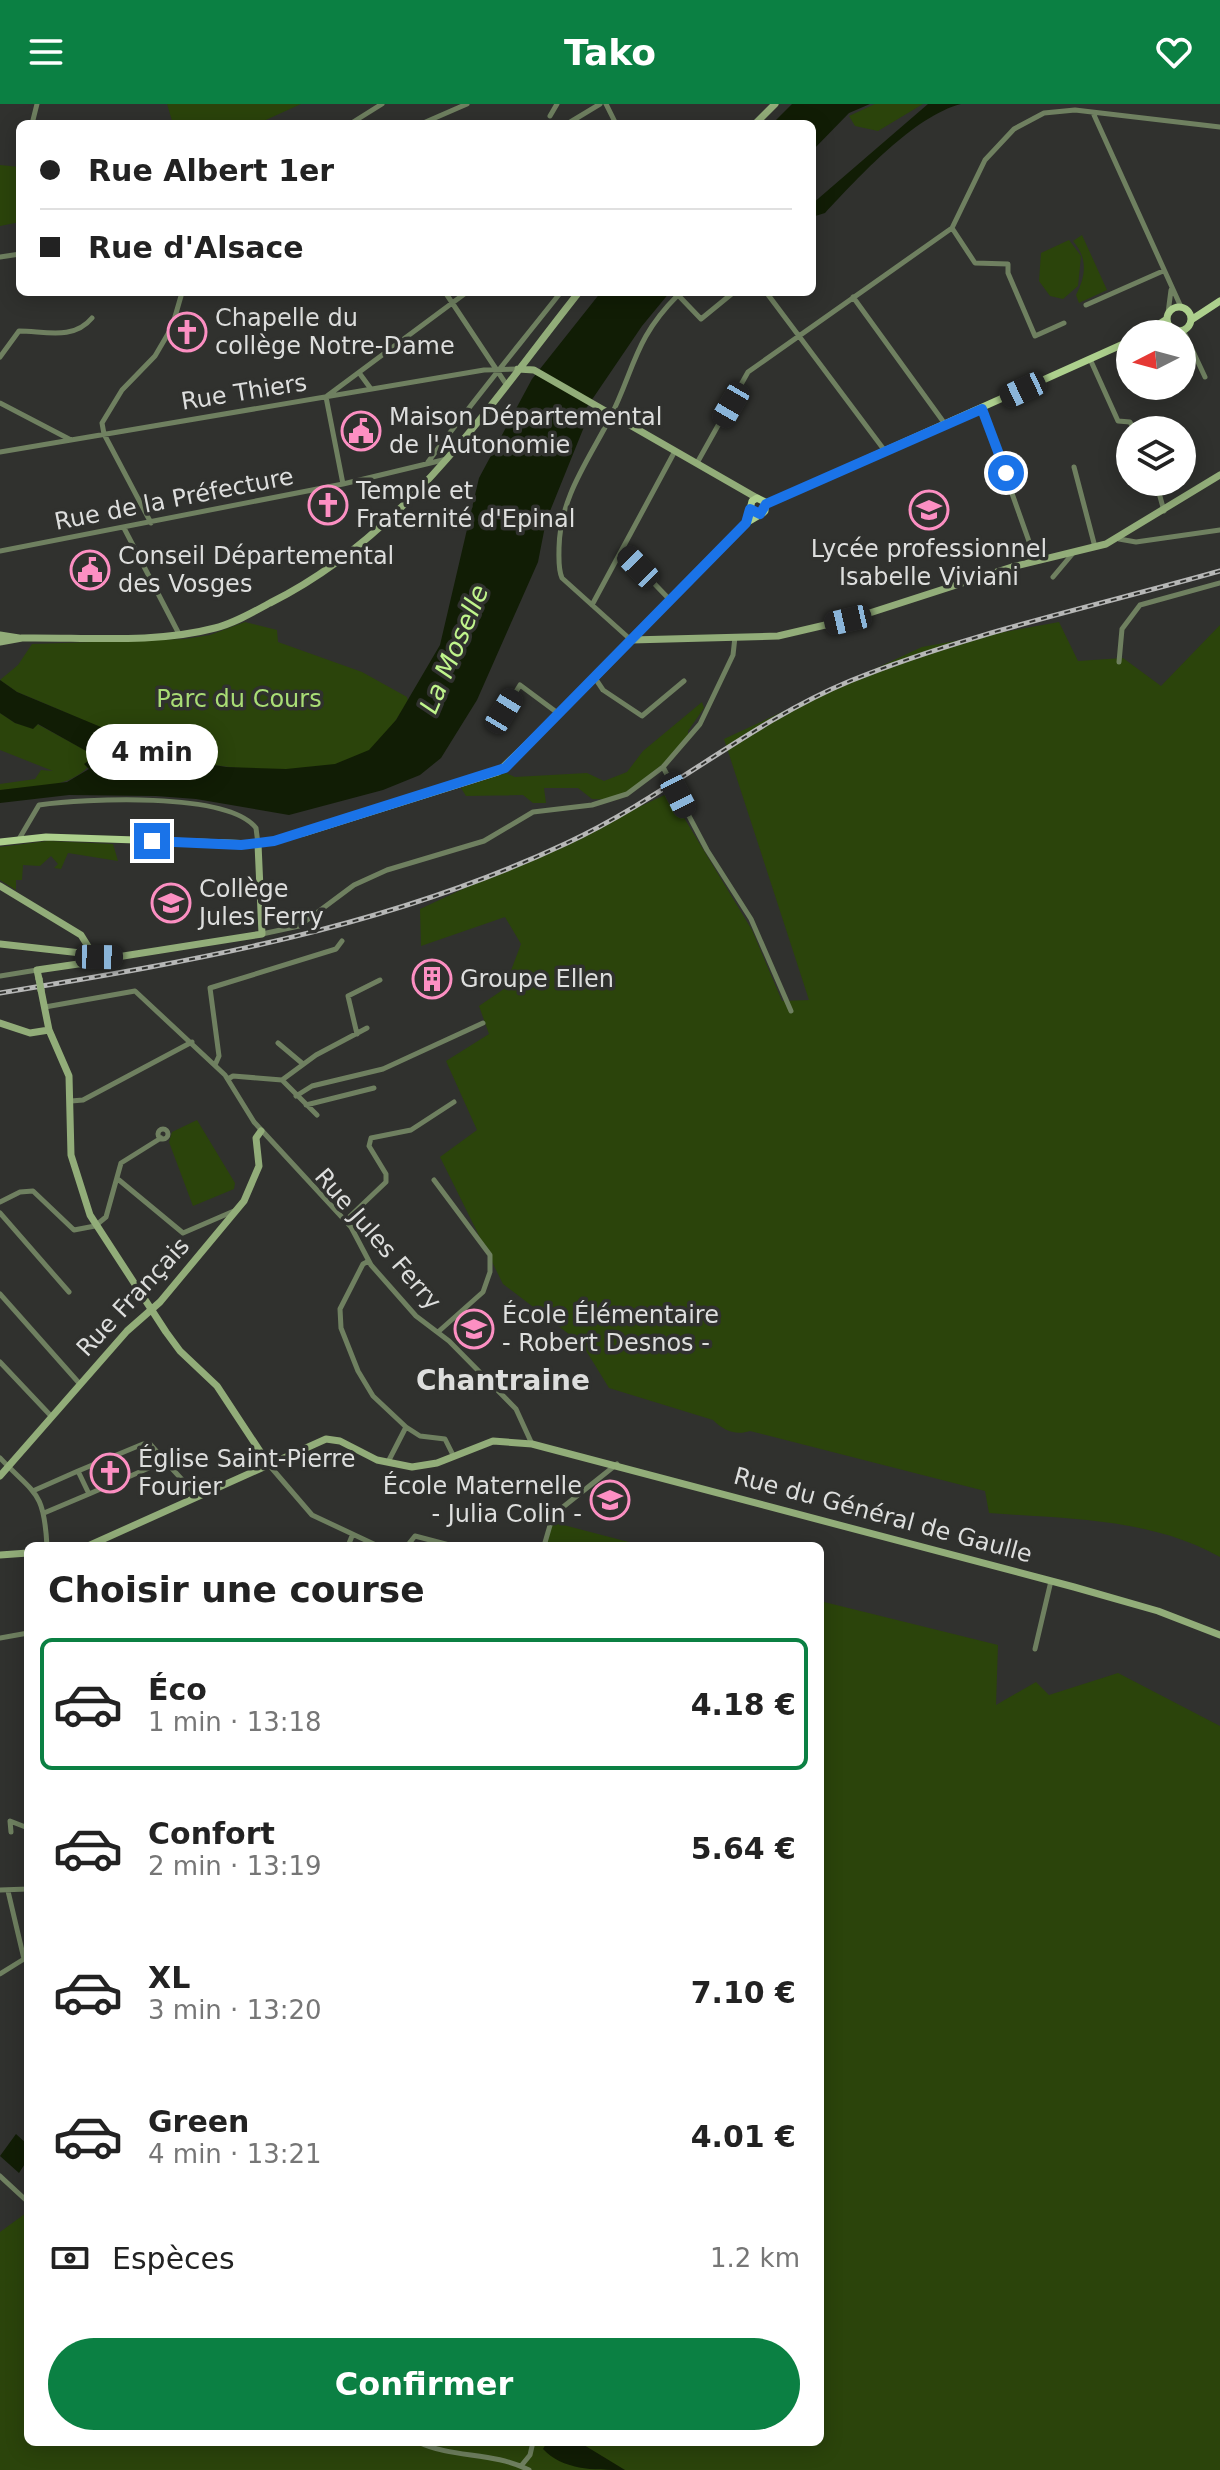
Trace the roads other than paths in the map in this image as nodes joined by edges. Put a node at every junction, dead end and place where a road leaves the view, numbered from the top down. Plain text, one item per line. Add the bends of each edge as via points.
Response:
1 (382, 104) edge
2 (467, 104) edge
3 (557, 104) edge
4 (603, 104) edge
5 (775, 104) edge
6 (1093, 114) junction
7 (550, 116) dead end
8 (356, 120) edge
9 (430, 120) edge
10 (574, 120) edge
11 (759, 120) edge
12 (1220, 127) edge
13 (952, 228) junction
14 (1163, 271) junction
15 (1171, 289) junction
16 (181, 296) dead end
17 (448, 296) edge
18 (462, 296) edge
19 (558, 296) edge
20 (576, 296) edge
21 (677, 296) edge
22 (679, 296) edge
23 (729, 296) edge
24 (769, 296) edge
25 (853, 297) junction
26 (1220, 301) edge
27 (453, 303) junction
28 (1086, 305) dead end
29 (1206, 307) junction
30 (1184, 308) junction
31 (1167, 316) junction
32 (92, 318) dead end
33 (1162, 320) edge
34 (1169, 320) edge
35 (1191, 320) joint
36 (1064, 323) dead end
37 (799, 336) junction
38 (1116, 347) edge
39 (0, 357) edge
40 (509, 357) junction
41 (1196, 358) edge
42 (1090, 359) junction
43 (518, 369) junction
44 (495, 370) junction
45 (360, 374) junction
46 (1205, 377) dead end
47 (506, 384) junction
48 (371, 389) junction
49 (326, 397) junction
50 (0, 403) edge
51 (982, 409) junction
52 (610, 413) junction
53 (1116, 417) edge
54 (945, 425) junction
55 (104, 434) junction
56 (71, 440) junction
57 (443, 442) junction
58 (676, 451) junction
59 (0, 452) edge
60 (885, 452) junction
61 (450, 457) junction
62 (427, 462) junction
63 (697, 463) junction
64 (1074, 467) dead end
65 (1220, 475) edge
66 (343, 484) junction
67 (1160, 496) edge
68 (753, 504) junction
69 (766, 504) junction
70 (1164, 511) junction
71 (760, 514) junction
72 (151, 523) junction
73 (746, 523) junction
74 (124, 528) junction
75 (1220, 530) edge
76 (1119, 539) junction
77 (1095, 547) junction
78 (622, 550) junction
79 (0, 551) edge
80 (1074, 552) junction
81 (1036, 561) junction
82 (1053, 577) dead end
83 (1220, 583) edge
84 (670, 600) junction
85 (592, 605) junction
86 (179, 634) junction
87 (0, 635) edge
88 (735, 637) junction
89 (22, 638) junction
90 (631, 640) junction
91 (0, 642) edge
92 (1119, 662) dead end
93 (595, 678) junction
94 (684, 681) dead end
95 (504, 711) dead end
96 (559, 714) junction
97 (663, 767) junction
98 (19, 839) junction
99 (0, 842) edge
100 (258, 844) junction
101 (0, 886) edge
102 (262, 934) junction
103 (81, 935) junction
104 (342, 941) dead end
105 (0, 944) edge
106 (74, 952) junction
107 (94, 956) junction
108 (76, 964) junction
109 (38, 975) junction
110 (0, 976) edge
111 (380, 980) dead end
112 (44, 1007) junction
113 (791, 1011) dead end
114 (0, 1023) edge
115 (483, 1023) dead end
116 (367, 1028) dead end
117 (49, 1030) junction
118 (357, 1034) junction
119 (192, 1042) junction
120 (278, 1043) dead end
121 (213, 1062) junction
122 (303, 1064) junction
123 (228, 1079) junction
124 (282, 1080) junction
125 (374, 1088) dead end
126 (296, 1096) junction
127 (71, 1101) junction
128 (454, 1102) dead end
129 (306, 1105) junction
130 (317, 1115) dead end
131 (261, 1131) junction
132 (161, 1138) dead end
133 (119, 1180) junction
134 (434, 1180) dead end
135 (0, 1202) edge
136 (236, 1210) junction
137 (0, 1213) edge
138 (345, 1221) junction
139 (95, 1226) junction
140 (369, 1261) junction
141 (69, 1292) dead end
142 (0, 1294) edge
143 (151, 1309) junction
144 (438, 1332) junction
145 (0, 1362) edge
146 (79, 1383) junction
147 (51, 1416) junction
148 (406, 1427) junction
149 (532, 1444) junction
150 (453, 1455) junction
151 (0, 1458) edge
152 (165, 1461) junction
153 (387, 1463) junction
154 (617, 1464) junction
155 (269, 1465) junction
156 (8, 1467) junction
157 (78, 1471) junction
158 (0, 1476) edge
159 (35, 1490) junction
160 (89, 1494) junction
161 (198, 1497) junction
162 (44, 1513) junction
163 (352, 1536) junction
164 (47, 1542) edge
165 (97, 1542) edge
166 (350, 1542) edge
167 (368, 1542) edge
168 (410, 1542) edge
169 (438, 1542) edge
170 (545, 1542) edge
171 (24, 1553) edge
172 (0, 1555) edge
173 (1051, 1581) junction
174 (24, 1634) edge
175 (1220, 1635) edge
176 (0, 1638) edge
177 (1035, 1649) dead end
178 (24, 1826) edge
179 (11, 1832) dead end
180 (24, 1889) edge
181 (0, 1890) edge
182 (8, 1891) junction
183 (0, 1974) edge
184 (0, 2176) edge
185 (24, 2198) edge
186 (426, 2446) edge
187 (532, 2446) edge
188 (521, 2466) junction
189 (529, 2470) edge

1 - 8 street
2 - 9 street
3 - 7 street
4 - 10 street
5 - 11 street
6 - 12 street
6 - 13 street via 1044,113 1005,136 985,160
6 - 14 street
13 - 25 street
13 - 36 street via 975,263 1008,264 1035,336
14 - 15 street
14 - 28 street
15 - 30 street
15 - 31 street
16 - 55 street via 172,327 155,356 122,390 102,423
17 - 27 street
18 - 27 street
19 - 40 street
20 - 43 street
21 - 52 street via 640,343
22 - 23 street via 701,319
24 - 37 street
25 - 37 street
25 - 54 street
26 - 29 main road
27 - 44 street
27 - 45 street
29 - 30 main road
29 - 35 main road
30 - 31 main road
30 - 35 main road
31 - 33 main road
31 - 34 main road
32 - 39 street via 84,327 52,335 19,331
37 - 60 street
37 - 63 street via 748,372
38 - 42 main road
40 - 43 street
40 - 44 street
41 - 46 street
42 - 51 main road
42 - 53 street
43 - 44 street, Rue Thiers
43 - 47 street
43 - 52 street via 534,370
44 - 47 street
44 - 48 street, Rue Thiers
44 - 57 street
45 - 48 street
45 - 49 street
47 - 61 street
48 - 49 street, Rue Thiers
49 - 55 street, Rue Thiers
49 - 66 street
50 - 56 street
51 - 54 main road
51 - 81 street
52 - 58 street
52 - 85 street via 581,466 560,525 560,575
54 - 60 main road
55 - 56 street, Rue Thiers
55 - 72 street
56 - 59 street, Rue Thiers
57 - 61 street
57 - 62 street
58 - 63 street
58 - 78 street
60 - 69 main road
61 - 62 street, Rue de la Préfecture
61 - 86 street via 343,560 226,625
62 - 66 street, Rue de la Préfecture
63 - 68 street via 740,489
64 - 77 street
65 - 70 street
66 - 72 street, Rue de la Préfecture
67 - 70 street
68 - 69 main road
68 - 71 main road
68 - 73 main road
69 - 71 main road
70 - 76 street
71 - 73 main road
72 - 74 street, Rue de la Préfecture
73 - 84 main road
74 - 79 street, Rue de la Préfecture
74 - 86 street
75 - 76 street via 1136,542
76 - 77 street
77 - 80 street
78 - 84 street
78 - 85 street
80 - 81 street
80 - 82 street
81 - 88 street via 851,619 778,636
83 - 92 street via 1140,605 1122,629
84 - 90 main road
85 - 90 street
86 - 89 street
87 - 89 street
88 - 90 street
88 - 97 street via 733,655 700,724
89 - 91 street
90 - 93 main road
93 - 94 street via 603,690 642,716
93 - 96 main road
95 - 96 street via 520,685
96 - 100 main road via 498,772
97 - 102 street via 617,798 533,812 484,841 371,876 338,893 299,926
97 - 113 street via 751,919
98 - 99 main road
98 - 100 main road
98 - 100 street via 39,805 127,800 195,803 244,818 256,828
100 - 102 street
101 - 103 street
102 - 107 street via 134,956
103 - 106 street via 83,943
103 - 107 street
104 - 121 street via 336,949 210,988 218,1052
105 - 106 street
106 - 107 street
106 - 108 street via 81,958
107 - 108 street
108 - 109 street
109 - 110 street
109 - 112 street, bridge
111 - 118 street via 348,996
112 - 117 street
112 - 119 street, Rue Jules Ferry via 130,989
114 - 117 street via 37,1034
115 - 126 street via 383,1069 312,1086
116 - 118 street
117 - 127 street via 69,1076
118 - 122 street
119 - 121 street, Rue Jules Ferry
119 - 127 street via 83,1100
120 - 122 street
121 - 123 street, Rue Jules Ferry
122 - 124 street
123 - 124 street
123 - 131 street, Rue Jules Ferry
124 - 126 street
125 - 129 street
126 - 129 street
127 - 139 street via 71,1155
128 - 138 street via 411,1130 371,1138 369,1146 386,1182
129 - 130 street
131 - 136 street, Rue Français via 256,1138 255,1179
131 - 138 street, Rue Jules Ferry
132 - 133 street via 121,1163
133 - 136 street via 183,1233
133 - 139 street via 106,1217
134 - 144 street, Rue Jules Ferry via 490,1255 483,1292
135 - 139 street via 33,1191 74,1230
136 - 143 street, Rue Français
137 - 141 street
138 - 140 street, Rue Jules Ferry
139 - 143 street
140 - 144 street, Rue Jules Ferry via 416,1316
140 - 148 street via 340,1309 341,1328 373,1396
142 - 146 street
143 - 146 street, Rue Français
143 - 155 street via 180,1351 217,1386
144 - 149 street, Rue Jules Ferry via 516,1409
145 - 147 street
146 - 147 street, Rue Français
147 - 156 street, Rue Français
148 - 150 street via 420,1436 445,1439
148 - 153 street
149 - 150 street, Rue du Général de Gaulle via 493,1441
149 - 154 street, Rue du Général de Gaulle
150 - 153 street, Rue du Général de Gaulle via 423,1466
151 - 156 street
152 - 157 street via 150,1444 143,1444
152 - 160 street
152 - 161 street
153 - 155 street via 330,1439
154 - 170 street via 553,1515
154 - 173 street, Rue du Général de Gaulle
155 - 161 street
155 - 163 street via 312,1515
156 - 158 street, Rue Français
156 - 159 street
157 - 159 street
157 - 160 street
159 - 162 street
160 - 162 street
161 - 165 street
162 - 164 street
163 - 166 street
163 - 167 street
168 - 169 street via 415,1536
171 - 172 street
173 - 175 street, Rue du Général de Gaulle
173 - 177 street
174 - 176 street
178 - 179 street via 10,1821
180 - 182 street
181 - 182 street
182 - 183 street via 24,1959
184 - 185 street
186 - 188 street
187 - 188 street
188 - 189 street

